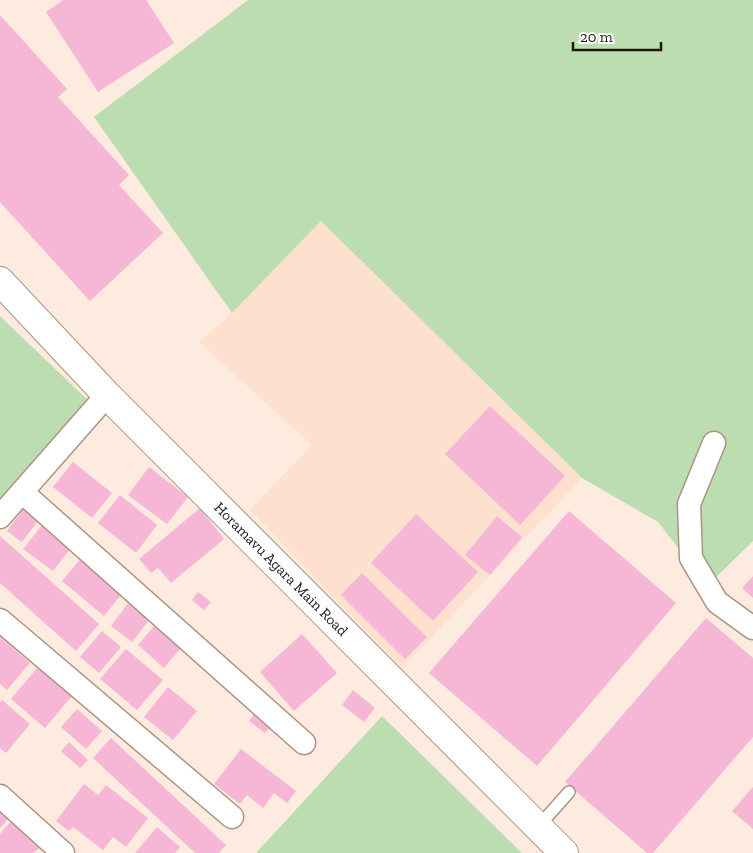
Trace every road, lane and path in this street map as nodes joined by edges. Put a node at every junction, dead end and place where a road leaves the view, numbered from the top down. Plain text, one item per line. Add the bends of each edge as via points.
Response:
1 (0, 282) edge
2 (107, 395) junction
3 (714, 443) dead end
4 (22, 492) junction
5 (0, 517) edge
6 (0, 620) edge
7 (753, 628) edge
8 (304, 743) dead end
9 (568, 792) dead end
10 (0, 796) edge
11 (232, 816) dead end
12 (538, 827) junction
13 (63, 853) edge
14 (564, 853) edge

1 - 2 street, Horamavu Agara Main Road
2 - 4 street
2 - 12 street, Horamavu Agara Main Road
3 - 7 street via 689,504 692,558 717,602
4 - 5 street
4 - 8 street
6 - 11 street
9 - 12 lane
10 - 13 street
12 - 14 street, Horamavu Agara Main Road

